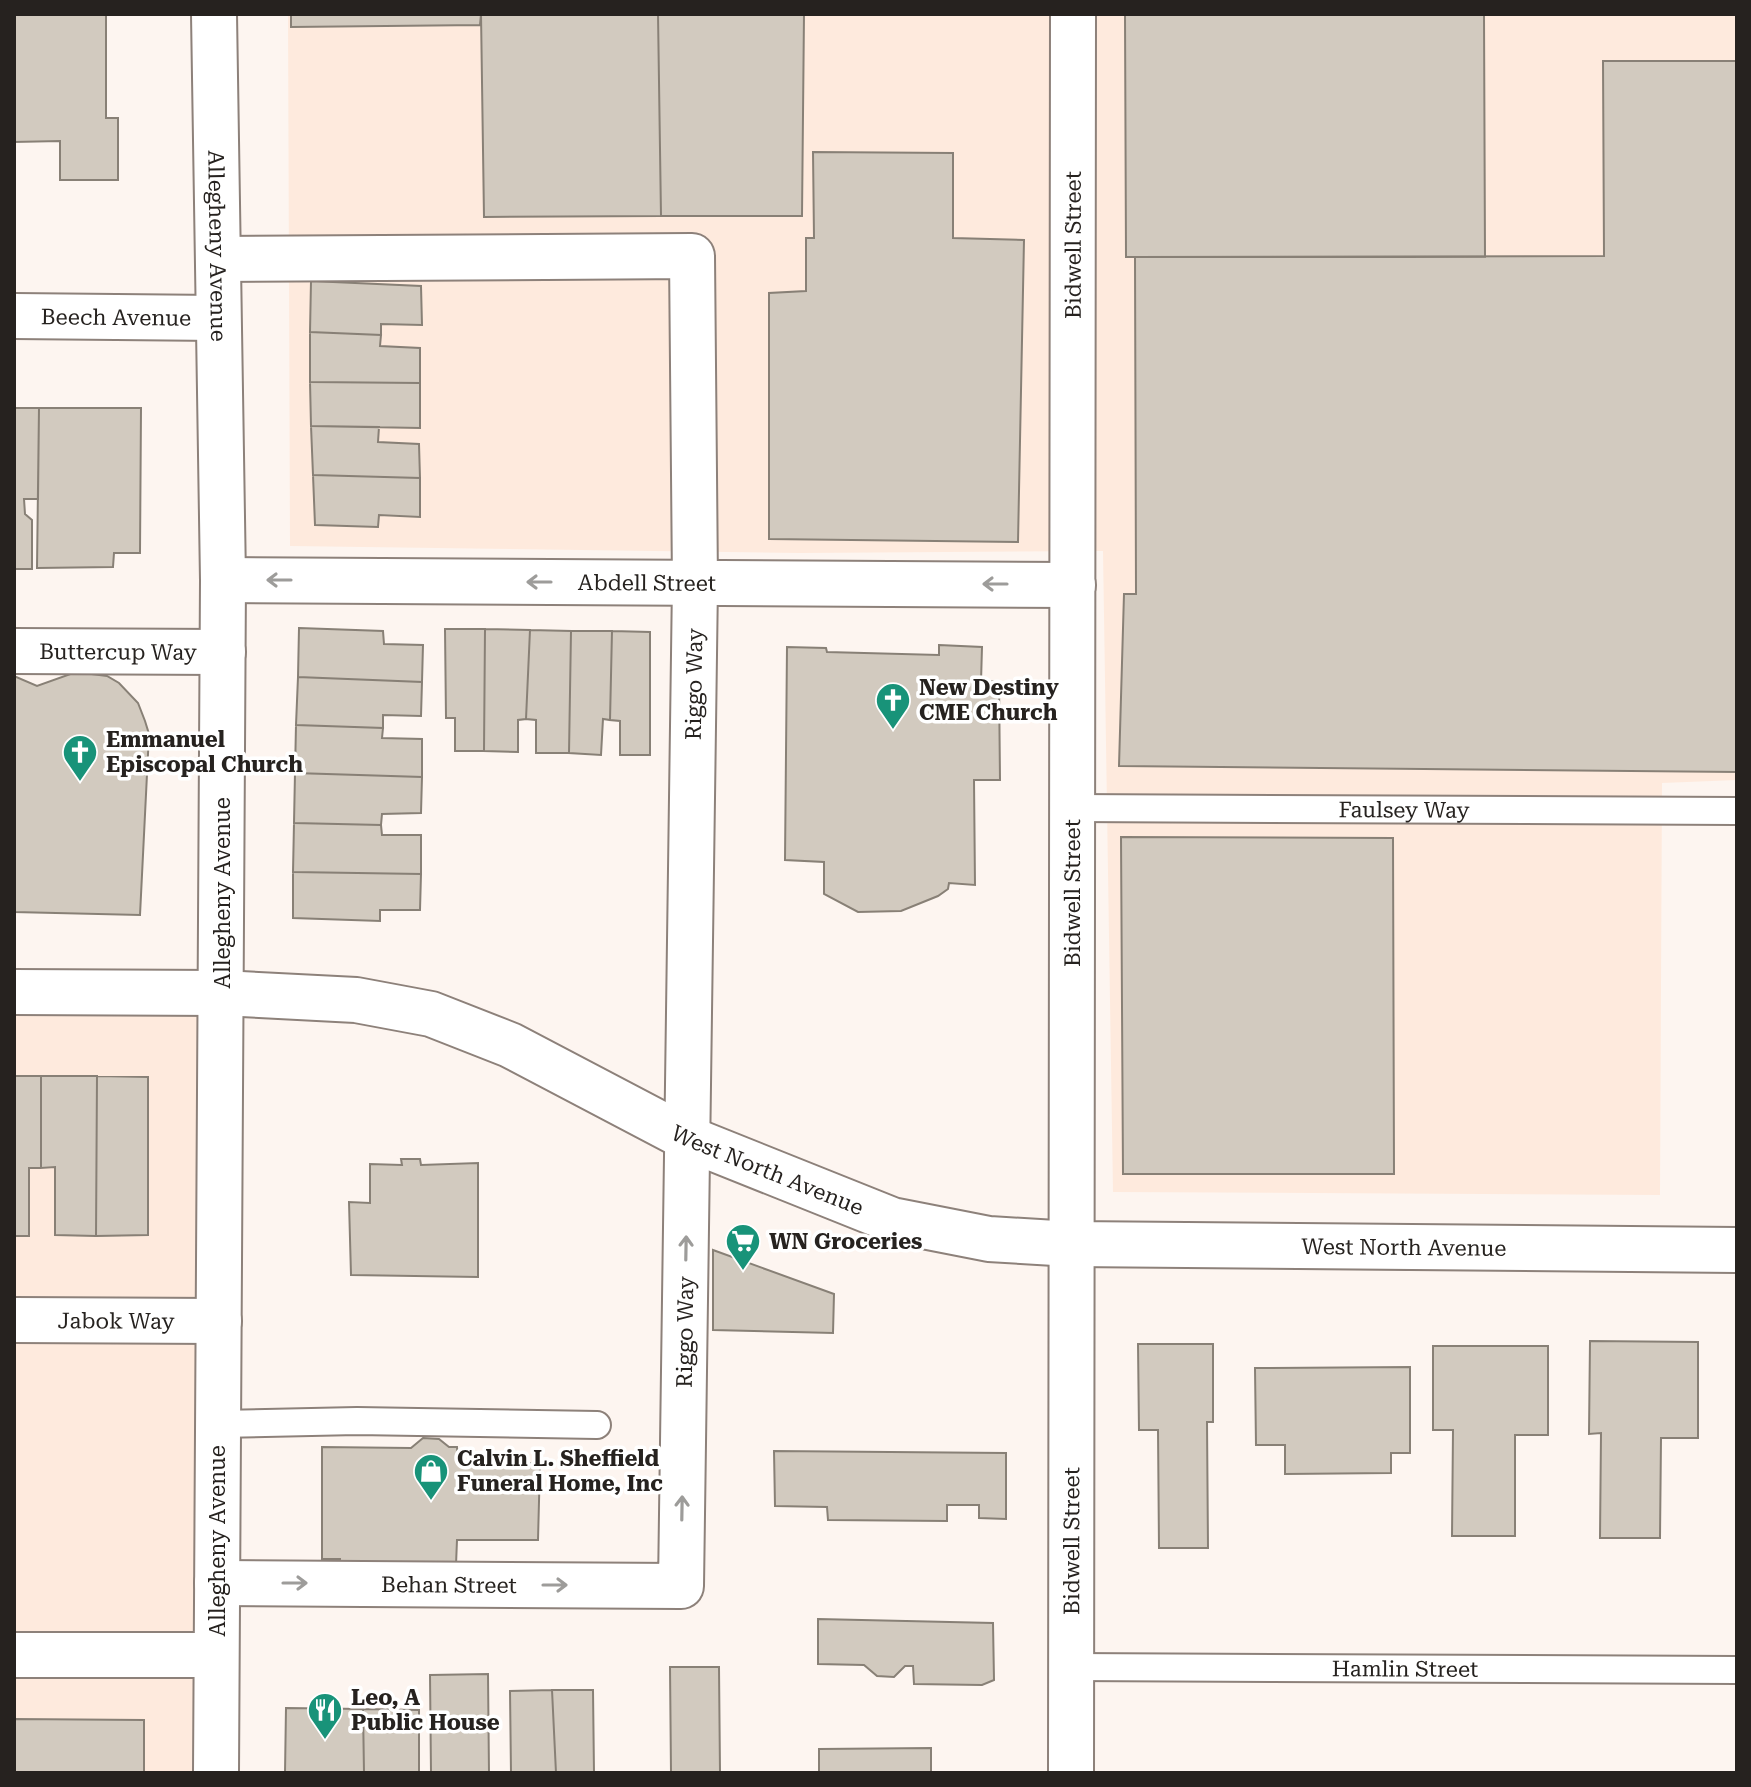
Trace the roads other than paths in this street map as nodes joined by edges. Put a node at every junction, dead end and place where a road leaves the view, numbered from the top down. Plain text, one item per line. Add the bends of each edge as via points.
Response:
1 (214, 14) edge
2 (1073, 14) edge
3 (218, 259) junction
4 (14, 316) edge
5 (218, 318) junction
6 (223, 580) junction
7 (695, 583) junction
8 (1073, 585) junction
9 (14, 651) edge
10 (223, 652) junction
11 (1072, 808) junction
12 (1737, 811) edge
13 (14, 992) edge
14 (221, 993) junction
15 (687, 1138) junction
16 (1072, 1244) junction
17 (1737, 1250) edge
18 (14, 1320) edge
19 (219, 1321) junction
20 (218, 1424) junction
21 (597, 1425) dead end
22 (217, 1583) junction
23 (681, 1586) joint
24 (14, 1655) edge
25 (216, 1655) junction
26 (1071, 1667) junction
27 (1737, 1670) edge
28 (216, 1773) edge
29 (1071, 1773) edge

1 - 3 street, Allegheny Avenue
2 - 8 street, Bidwell Street
3 - 5 street, Allegheny Avenue
3 - 7 street, Riggo Way via 692,256
4 - 5 street, Beech Avenue
5 - 6 street, Allegheny Avenue
7 -> 6 street, Abdell Street
6 - 10 street, Allegheny Avenue
8 -> 7 street, Abdell Street
7 - 15 street, Riggo Way
8 - 11 street, Bidwell Street
9 - 10 street, Buttercup Way
10 - 14 street, Allegheny Avenue
11 - 12 lane, Faulsey Way
11 - 16 street, Bidwell Street
13 - 14 street, West North Avenue
14 - 15 street, West North Avenue via 356,1000 431,1014 510,1045
14 - 19 street, Allegheny Avenue
15 - 16 street, West North Avenue via 892,1220 989,1239
23 -> 15 street, Riggo Way
16 - 17 street, West North Avenue
16 - 26 street, Bidwell Street
18 - 19 street, Jabok Way
19 - 20 street, Allegheny Avenue
20 - 21 lane
20 - 22 street, Allegheny Avenue
22 -> 23 street, Behan Street
22 - 25 street, Allegheny Avenue
24 - 25 street
25 - 28 street, Allegheny Avenue
26 - 27 lane, Hamlin Street
26 - 29 street, Bidwell Street

